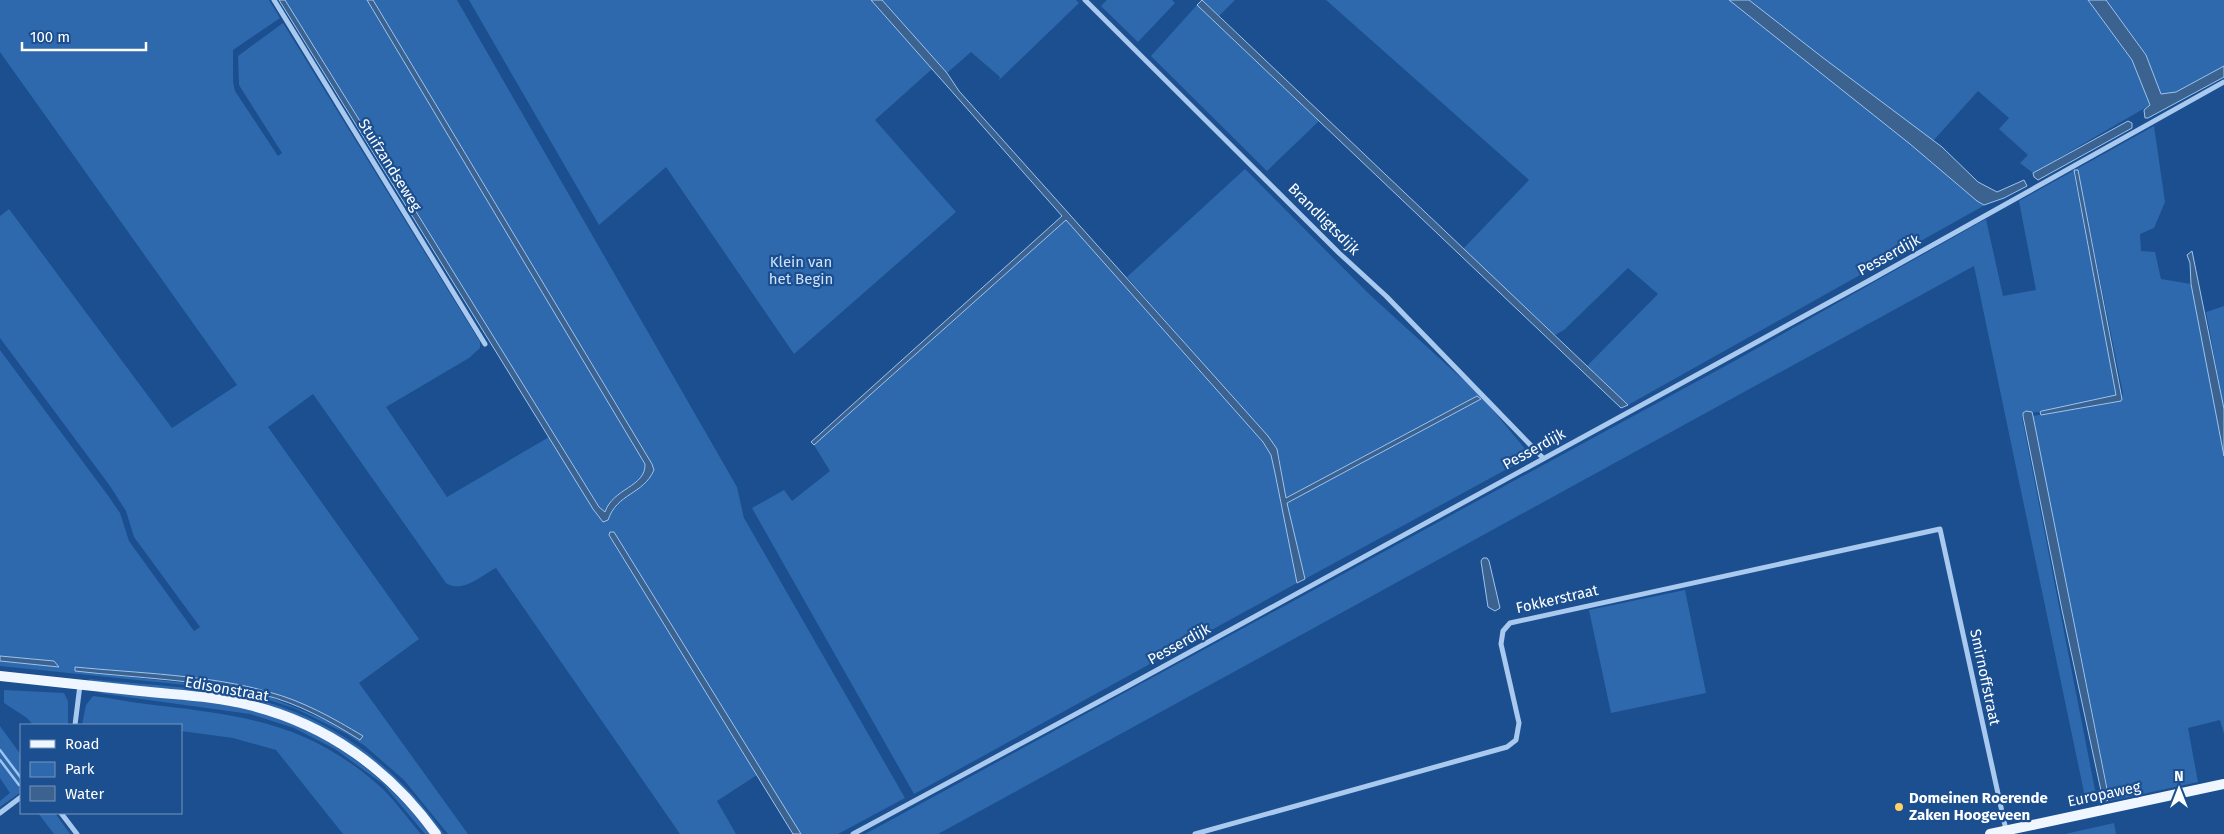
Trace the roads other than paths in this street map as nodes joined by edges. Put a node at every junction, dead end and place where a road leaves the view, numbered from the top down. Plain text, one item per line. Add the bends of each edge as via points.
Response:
1 (274, 0) edge
2 (1085, 0) edge
3 (2224, 82) edge
4 (485, 344) dead end
5 (1543, 458) junction
6 (1940, 529) joint
7 (0, 676) edge
8 (80, 685) junction
9 (75, 724) edge
10 (2224, 784) edge
11 (20, 798) edge
12 (0, 813) edge
13 (62, 814) edge
14 (2006, 830) junction
15 (77, 834) edge
16 (436, 834) edge
17 (853, 834) edge
18 (1195, 834) edge
19 (1990, 834) edge

1 - 4 street, Stuifzandseweg
2 - 5 street, Brandligtsdijk via 1386,296
3 - 5 street, Pesserdijk
5 - 17 street, Pesserdijk
6 - 14 street, Smirnoffstraat
6 - 18 street, Fokkerstraat via 1510,623 1503,631 1501,644 1519,724 1516,740 1507,747
7 - 8 main road, Edisonstraat
8 - 9 street
8 - 16 main road, Edisonstraat via 211,698 249,705 316,728 365,759 409,800
10 - 14 main road, Europaweg
11 - 12 street
13 - 15 street
14 - 19 main road, Europaweg

